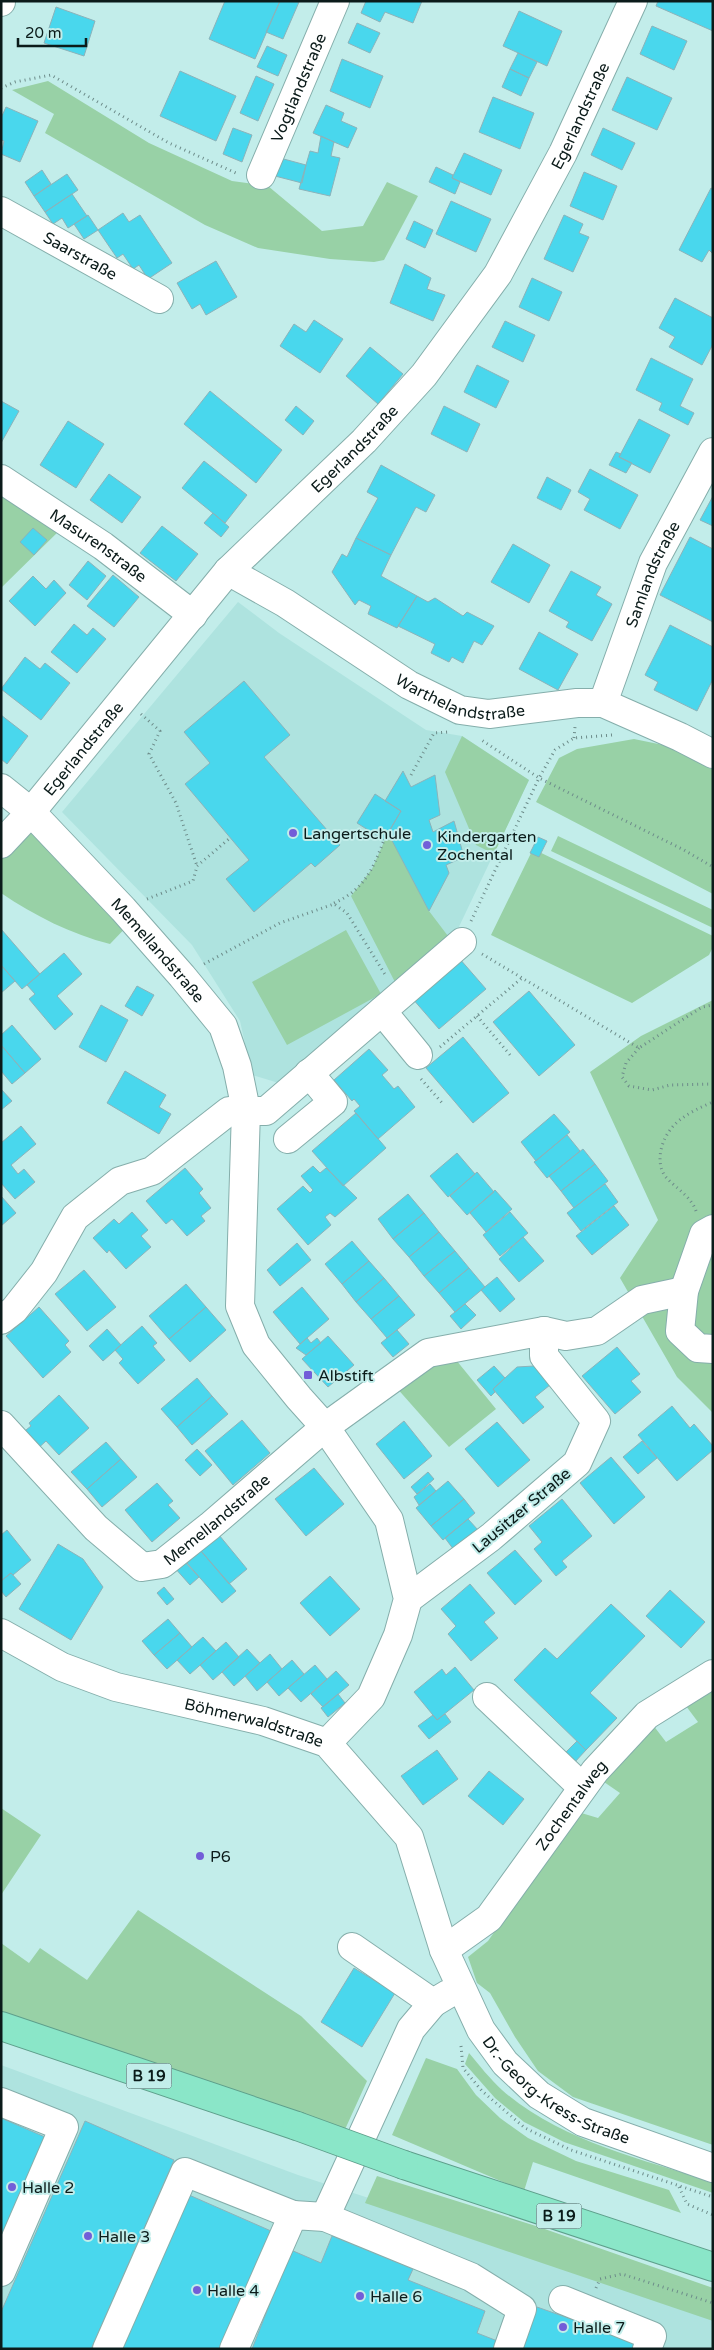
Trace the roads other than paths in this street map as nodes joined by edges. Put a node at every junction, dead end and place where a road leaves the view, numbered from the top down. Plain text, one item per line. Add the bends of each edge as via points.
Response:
1 (335, 1) edge
2 (633, 1) edge
3 (261, 175) road end
4 (1, 212) edge
5 (159, 299) dead end
6 (713, 452) edge
7 (1, 479) edge
8 (228, 571) junction
9 (193, 615) junction
10 (603, 703) junction
11 (713, 754) edge
12 (1, 788) edge
13 (31, 812) junction
14 (1, 844) edge
15 (462, 942) road end
16 (390, 1003) junction
17 (424, 1061) road end
18 (309, 1074) junction
19 (246, 1110) junction
20 (288, 1139) dead end
21 (708, 1232) edge
22 (684, 1291) junction
23 (1, 1320) edge
24 (544, 1331) junction
25 (713, 1348) edge
26 (1, 1425) edge
27 (325, 1427) junction
28 (408, 1599) junction
29 (1, 1632) edge
30 (713, 1674) edge
31 (487, 1698) dead end
32 (327, 1743) junction
33 (582, 1787) junction
34 (352, 1947) dead end
35 (444, 1950) junction
36 (460, 1988) junction
37 (433, 2003) junction
38 (1, 2026) edge
39 (1, 2102) edge
40 (713, 2168) edge
41 (293, 2215) junction
42 (325, 2217) junction
43 (713, 2267) edge
44 (1, 2272) edge
45 (575, 2305) road end
46 (107, 2349) edge
47 (234, 2349) edge
48 (508, 2349) edge
49 (647, 2349) edge

1 - 3 street, Vogtlandstraße
2 - 8 street, Egerlandstraße via 563,153 498,274 424,375 364,441
4 - 5 street, Saarstraße
6 - 10 street, Samlandstraße via 653,563
7 - 9 street, Masurenstraße via 103,546
8 - 9 street, Egerlandstraße
8 - 10 street, Warthelandstraße via 285,603 409,685 456,721 577,703
9 - 13 street, Egerlandstraße
10 - 11 street, Warthelandstraße
12 - 13 street, Memellandstraße
13 - 14 street, Egerlandstraße
13 - 19 street, Memellandstraße via 123,909 223,1026 237,1066
15 - 16 street
16 - 17 street
16 - 18 street
18 - 19 street via 266,1111
18 - 20 street via 333,1102
19 - 23 street via 229,1111 152,1171 120,1181 75,1218 44,1272 14,1310
19 - 27 street, Memellandstraße via 240,1306 256,1345
21 - 22 street
22 - 24 street via 642,1300 597,1331 566,1336
22 - 25 street via 680,1331 698,1348
24 - 27 street via 428,1352
24 - 28 street, Lausitzer Straße via 544,1356 596,1422 577,1463 492,1538
26 - 27 street, Memellandstraße via 96,1528 142,1568 162,1564
27 - 28 street, Memellandstraße via 389,1520
28 - 32 street, Memellandstraße via 398,1635 371,1696
29 - 32 street, Böhmerwaldstraße via 62,1667 116,1687 263,1721
30 - 33 street, Zochentalweg via 647,1715
31 - 33 street
32 - 35 street, Böhmerwaldstraße via 410,1837
33 - 35 street, Zochentalweg via 489,1918
34 - 37 street
35 - 36 street, Böhmerwaldstraße
36 - 37 street
36 - 40 street, Dr.-Georg-Kress-Straße via 481,2030 505,2063 539,2095 583,2122
37 - 42 street via 411,2029
38 - 43 highway, B 19, bridge
39 - 44 street via 64,2127
41 - 42 street
41 - 46 street via 185,2172
41 - 47 street
42 - 48 street via 471,2277 522,2309
45 - 49 street via 652,2336

